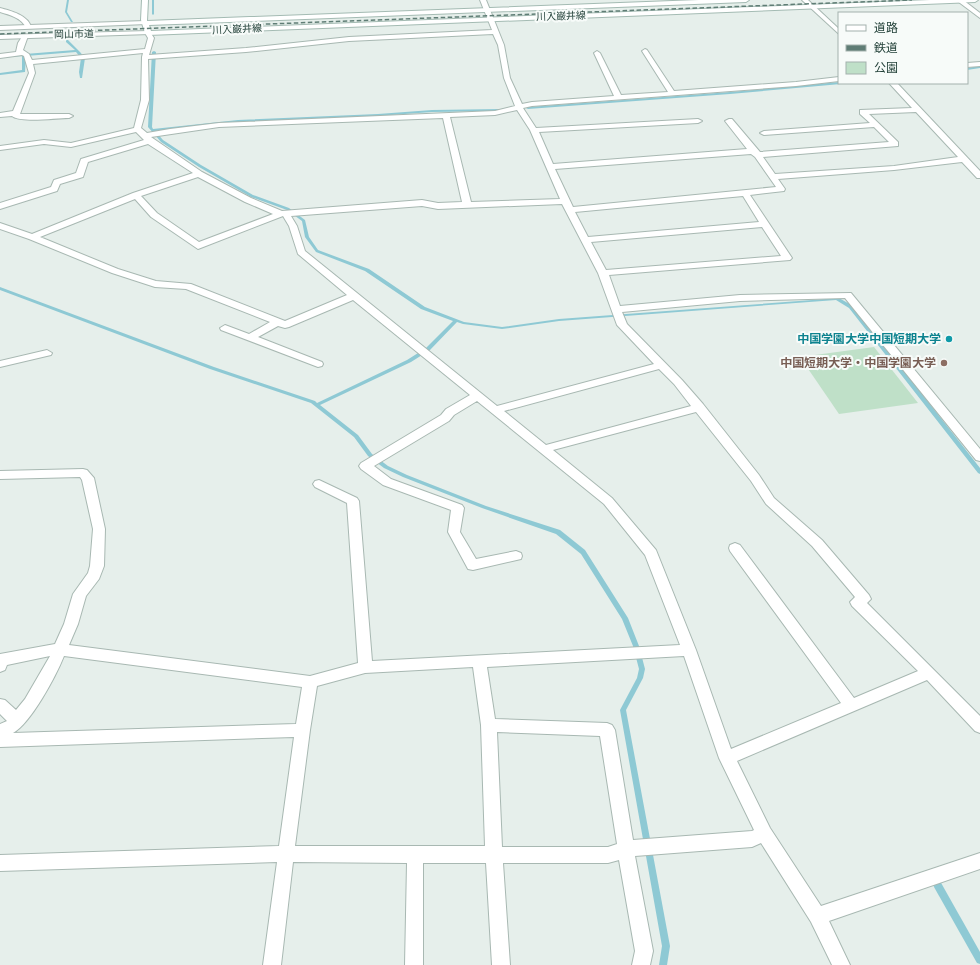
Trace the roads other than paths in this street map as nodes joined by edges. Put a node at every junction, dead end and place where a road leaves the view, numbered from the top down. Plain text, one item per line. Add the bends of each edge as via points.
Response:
1 (145, 0) edge
2 (483, 0) edge
3 (746, 0) edge
4 (805, 0) edge
5 (959, 0) edge
6 (975, 0) edge
7 (813, 7) junction
8 (0, 10) edge
9 (486, 10) junction
10 (980, 16) edge
11 (490, 18) junction
12 (145, 23) junction
13 (28, 27) junction
14 (0, 28) edge
15 (838, 31) edge
16 (495, 32) junction
17 (148, 33) junction
18 (25, 36) junction
19 (0, 37) edge
20 (645, 51) dead end
21 (597, 53) dead end
22 (147, 55) junction
23 (0, 56) edge
24 (26, 56) junction
25 (980, 64) edge
26 (968, 65) edge
27 (838, 78) edge
28 (894, 84) edge
29 (672, 94) junction
30 (619, 98) junction
31 (519, 108) junction
32 (917, 110) junction
33 (16, 114) junction
34 (0, 115) edge
35 (69, 116) dead end
36 (446, 116) junction
37 (698, 121) dead end
38 (729, 121) dead end
39 (876, 125) junction
40 (137, 129) junction
41 (534, 130) junction
42 (764, 133) dead end
43 (148, 139) junction
44 (0, 148) edge
45 (755, 153) junction
46 (963, 159) junction
47 (550, 167) junction
48 (199, 174) junction
49 (980, 176) edge
50 (773, 177) junction
51 (745, 193) junction
52 (136, 195) junction
53 (566, 200) junction
54 (467, 205) junction
55 (0, 206) edge
56 (571, 210) junction
57 (284, 215) junction
58 (765, 224) junction
59 (0, 226) edge
60 (32, 237) junction
61 (585, 240) junction
62 (603, 273) junction
63 (354, 296) junction
64 (617, 309) junction
65 (278, 322) junction
66 (225, 328) dead end
67 (250, 338) junction
68 (47, 353) dead end
69 (0, 364) edge
70 (318, 364) dead end
71 (661, 365) junction
72 (477, 396) junction
73 (699, 407) junction
74 (495, 410) junction
75 (544, 449) junction
76 (980, 457) edge
77 (0, 475) edge
78 (319, 484) dead end
79 (735, 548) dead end
80 (516, 556) dead end
81 (60, 650) junction
82 (689, 650) junction
83 (479, 662) junction
84 (0, 666) edge
85 (365, 667) junction
86 (929, 673) junction
87 (310, 682) junction
88 (0, 705) edge
89 (852, 706) junction
90 (17, 720) junction
91 (488, 725) junction
92 (980, 726) edge
93 (302, 730) junction
94 (0, 732) edge
95 (0, 740) edge
96 (727, 758) junction
97 (764, 834) junction
98 (630, 849) junction
99 (287, 854) junction
100 (415, 854) junction
101 (494, 855) junction
102 (980, 861) edge
103 (0, 863) edge
104 (817, 916) junction
105 (272, 965) edge
106 (414, 965) edge
107 (501, 965) edge
108 (641, 965) edge
109 (841, 965) edge

1 - 12 street
2 - 9 street
3 - 9 street, 川入巌井線
4 - 7 street
5 - 6 street, 川入巌井線
5 - 7 street, 川入巌井線
5 - 10 street
7 - 11 street, 川入巌井線
7 - 15 street
8 - 13 street via 20,18
9 - 11 street
9 - 12 street, 川入巌井線
11 - 16 street
11 - 17 street, 川入巌井線
12 - 13 street, 岡山市道
12 - 17 street
13 - 14 street, 岡山市道
16 - 22 street via 349,39 157,57
16 - 31 street via 501,45 507,78
17 - 18 street, 岡山市道
17 - 22 street via 151,42
18 - 19 street, 岡山市道
18 - 24 street via 20,51
20 - 29 street
21 - 30 street
22 - 24 street
22 - 40 street via 145,100
23 - 24 street
24 - 33 street via 32,73
25 - 26 street
27 - 29 street
28 - 32 street
29 - 30 street
30 - 31 street via 532,104
31 - 36 street via 495,113
31 - 41 street
32 - 39 street via 863,112
32 - 46 street
33 - 34 street
33 - 35 street via 23,117
36 - 43 street via 244,124 170,131
36 - 54 street
37 - 41 street
38 - 45 street
39 - 42 street
39 - 45 street via 895,144
40 - 43 street
40 - 44 street via 71,145 44,142
41 - 47 street
43 - 48 street
43 - 55 street via 84,161 80,175 56,182 54,189
45 - 47 street
45 - 50 street
46 - 49 street
46 - 50 street via 894,168
47 - 53 street
48 - 52 street
48 - 57 street via 248,200
50 - 51 street via 781,189
51 - 56 street
51 - 58 street
52 - 57 street via 154,216 198,246
52 - 60 street
53 - 54 street
53 - 56 street
54 - 57 street via 438,206 422,203
56 - 61 street
57 - 63 street via 293,226 301,252
58 - 61 street
58 - 62 street via 787,258
59 - 60 street
60 - 65 street via 155,284 188,286
61 - 62 street
62 - 64 street
63 - 65 street via 285,325
63 - 72 street
64 - 71 street via 622,325
64 - 76 street via 740,298 848,295
65 - 67 street
66 - 67 street
67 - 70 street
68 - 69 street
71 - 73 street
71 - 74 street
72 - 74 street
72 - 80 street via 365,466 387,482 458,508 454,532 473,565
73 - 75 street
73 - 86 street via 770,500 817,543 864,599 857,602
74 - 75 street
75 - 82 street via 608,501 651,553
77 - 81 street via 83,473 88,478 99,529 97,566 94,575 80,594
78 - 85 street via 353,500
79 - 89 street
81 - 84 street via 1,660
81 - 87 street
81 - 90 street via 30,704
82 - 83 street
82 - 96 street
83 - 85 street
83 - 91 street
85 - 87 street
86 - 89 street
86 - 92 street
87 - 93 street
88 - 90 street
89 - 96 street
90 - 94 street
91 - 98 street via 607,730
91 - 101 street
93 - 95 street
93 - 99 street
96 - 97 street
97 - 98 street via 752,839
97 - 104 street
98 - 101 street via 608,854
98 - 108 street via 644,951
99 - 100 street
99 - 103 street
99 - 105 street
100 - 101 street
100 - 106 street
101 - 107 street
102 - 104 street
104 - 109 street

